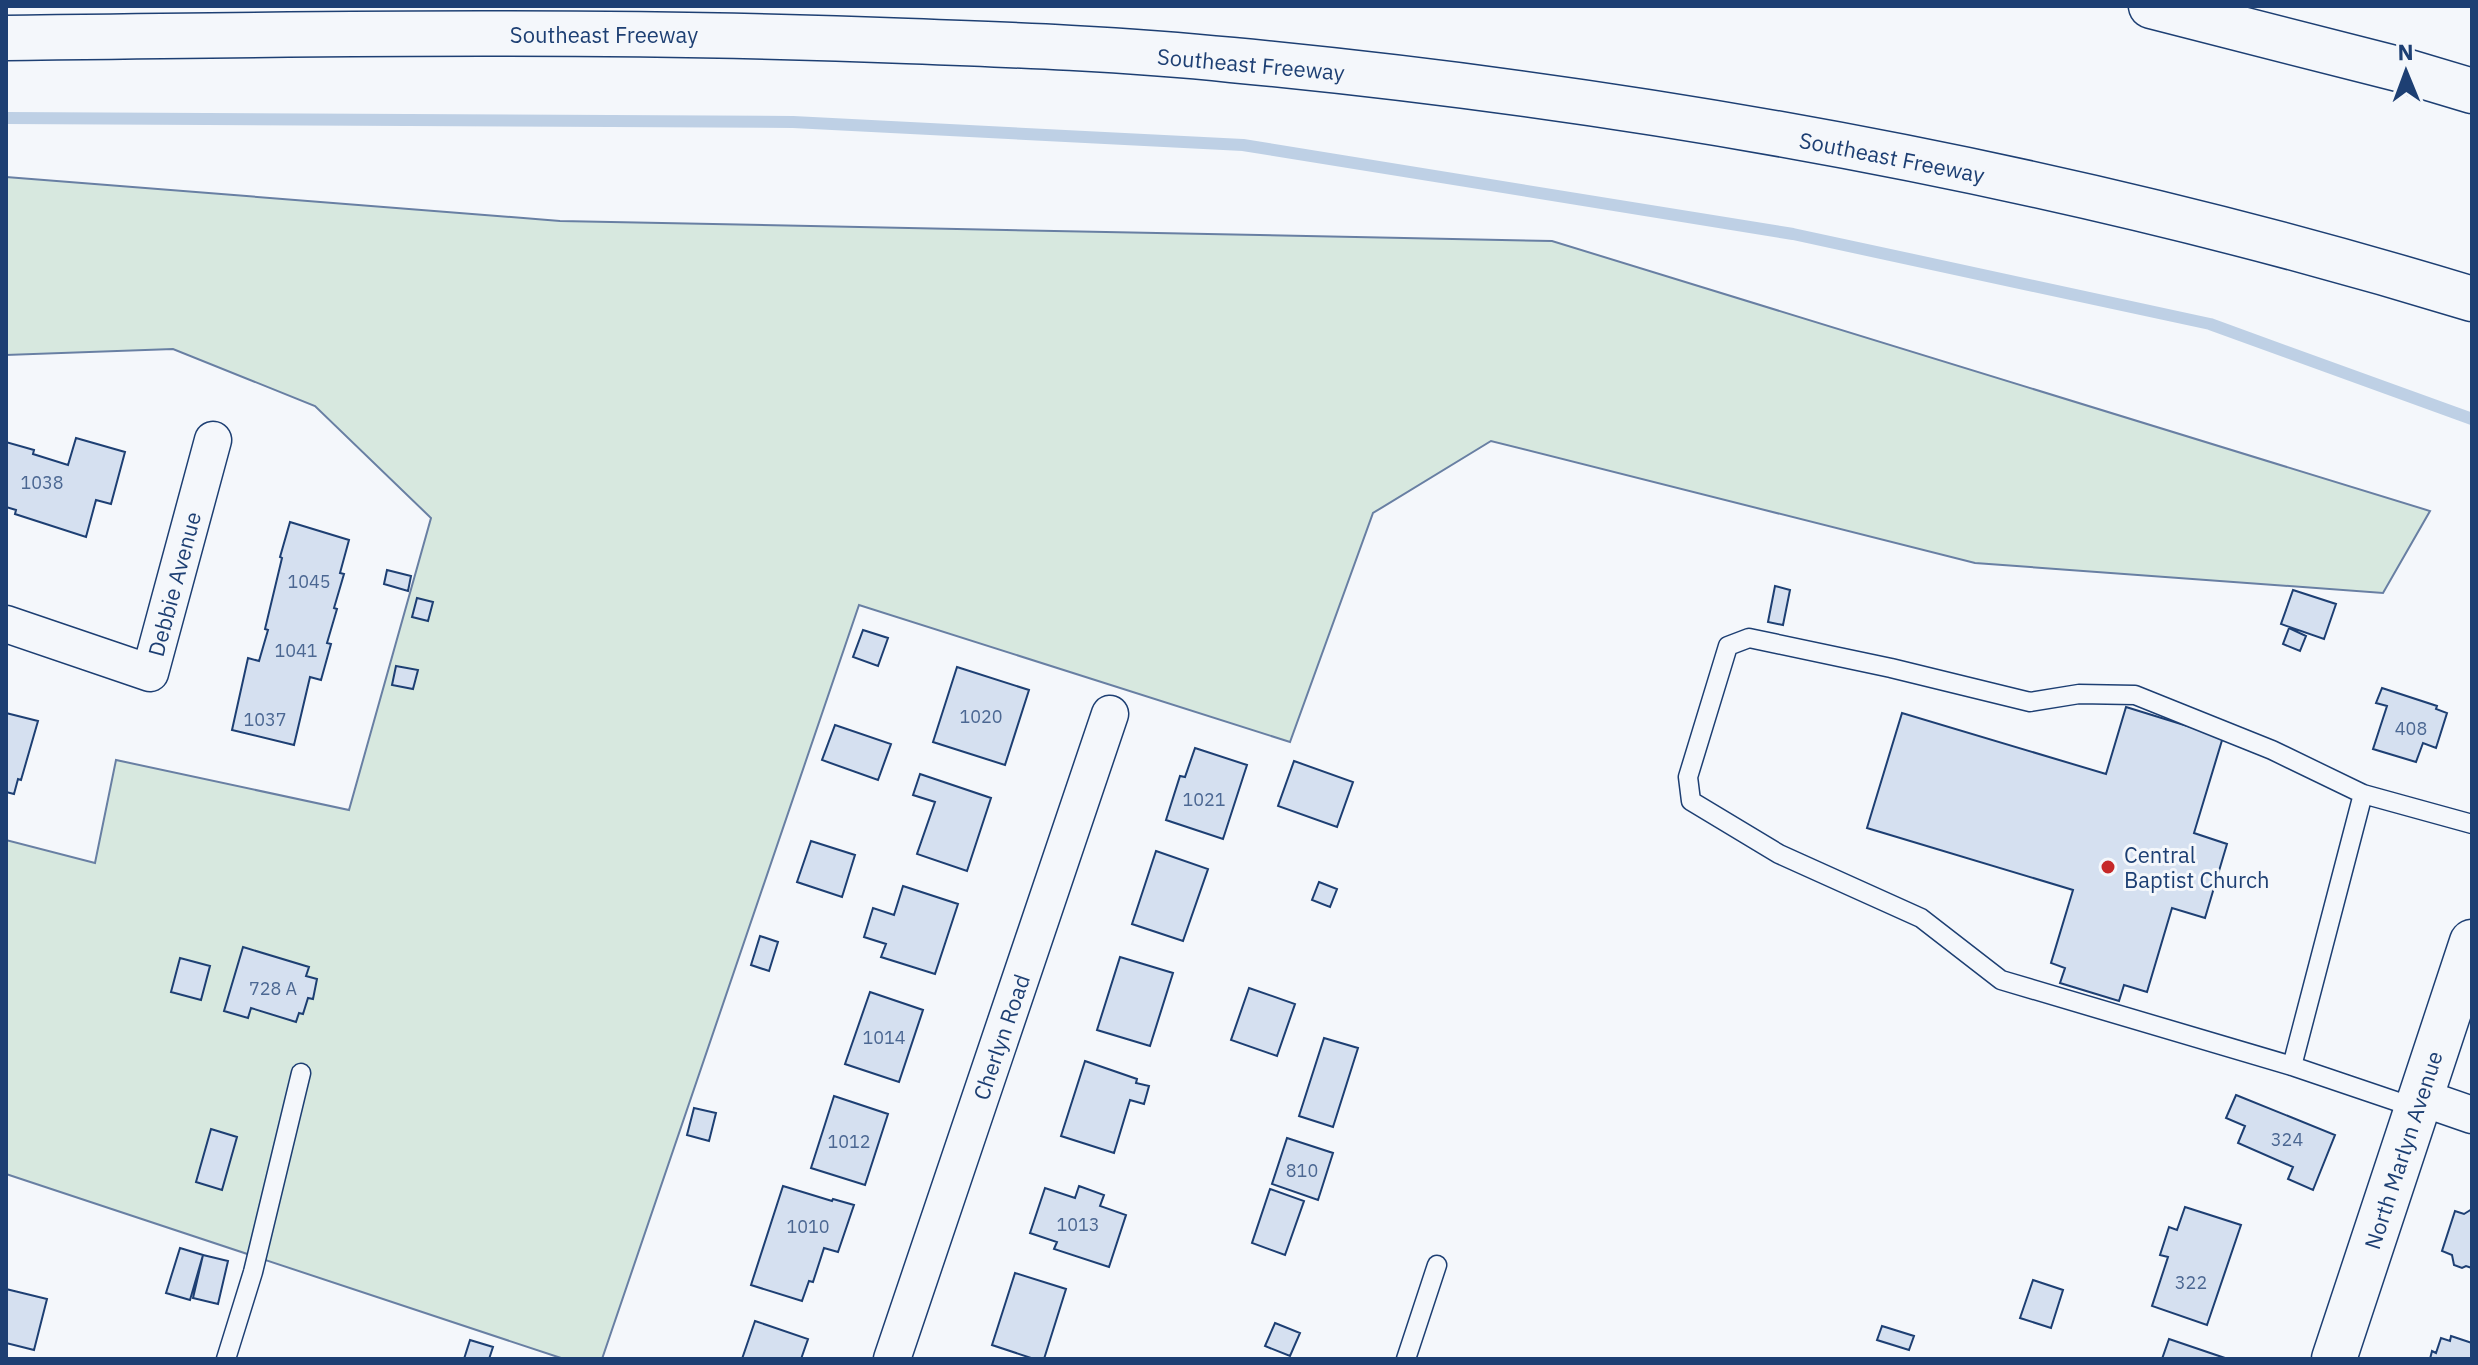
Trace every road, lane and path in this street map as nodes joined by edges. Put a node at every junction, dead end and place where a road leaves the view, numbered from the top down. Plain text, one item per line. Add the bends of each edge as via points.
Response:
1 (2151, 6) edge
2 (6, 38) edge
3 (2472, 91) edge
4 (2472, 299) edge
5 (213, 440) dead end
6 (6, 624) edge
7 (1110, 714) dead end
8 (2363, 794) junction
9 (2472, 824) edge
10 (2472, 942) edge
11 (2292, 1066) junction
12 (301, 1073) dead end
13 (2418, 1103) junction
14 (2472, 1115) edge
15 (1437, 1265) dead end
16 (226, 1359) edge
17 (892, 1359) edge
18 (1406, 1359) edge
19 (2334, 1359) edge

1 - 3 main road
2 - 4 main road, Southeast Freeway via 751,35 1228,59 1449,84 1900,157 2129,204
5 - 6 street, Debbie Avenue via 150,673
7 - 17 street, Cherlyn Road
8 - 9 lane
8 - 11 lane
8 - 11 lane via 2272,750 2135,695 2079,694 2030,702 1749,638 1728,646 1688,777 1691,801 1779,854 1921,918 2001,980
10 - 13 main road, North Marlyn Avenue
11 - 13 lane
12 - 16 lane via 253,1272
13 - 14 street
13 - 19 main road, North Marlyn Avenue
15 - 18 lane

